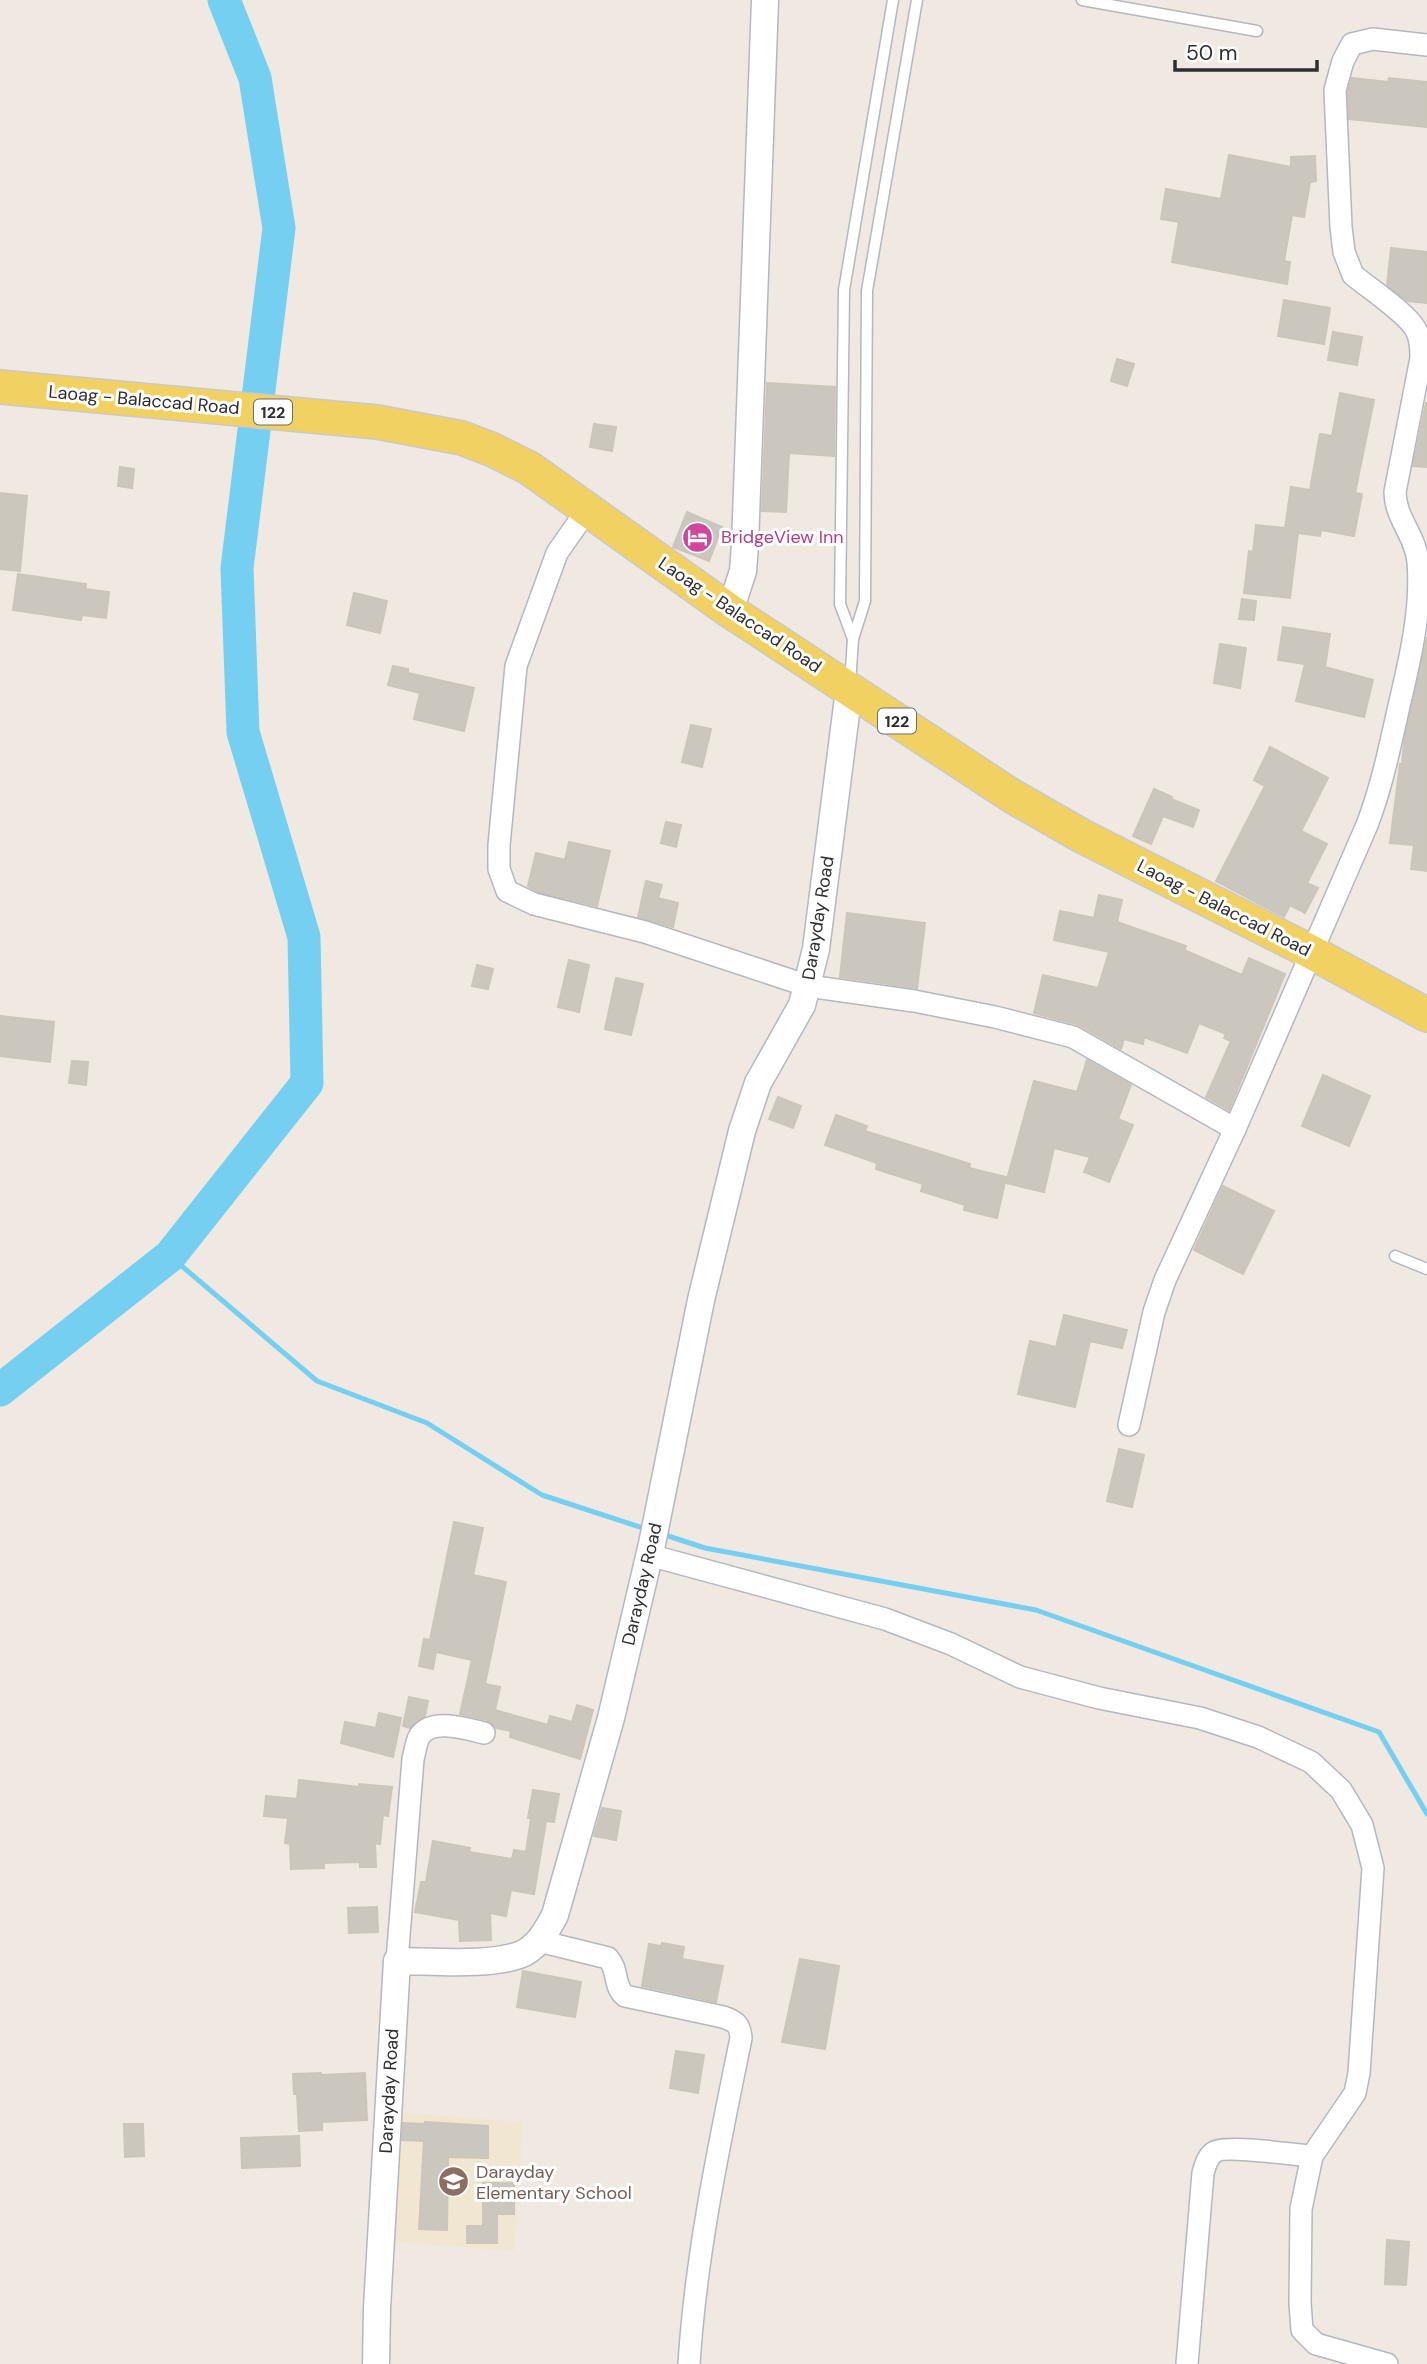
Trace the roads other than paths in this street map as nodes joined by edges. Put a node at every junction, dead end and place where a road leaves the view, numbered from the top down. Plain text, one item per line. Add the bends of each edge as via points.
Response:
1 (765, 0) edge
2 (893, 0) edge
3 (916, 0) edge
4 (1082, 0) edge
5 (1257, 31) dead end
6 (1427, 45) edge
7 (0, 387) edge
8 (587, 510) junction
9 (730, 611) junction
10 (853, 639) junction
11 (849, 690) junction
12 (1311, 952) junction
13 (808, 986) junction
14 (1427, 1015) edge
15 (1235, 1129) junction
16 (1395, 1256) dead end
17 (1427, 1269) edge
18 (1129, 1425) dead end
19 (650, 1550) junction
20 (485, 1732) dead end
21 (539, 1941) junction
22 (397, 1961) junction
23 (1312, 2156) junction
24 (376, 2364) edge
25 (689, 2364) edge
26 (1187, 2364) edge
27 (1387, 2364) edge

1 - 9 street via 746,545 744,571
2 - 10 lane via 844,290 840,604
3 - 10 lane via 867,291 865,601
4 - 5 lane
6 - 12 street via 1373,39 1352,44 1335,90 1347,265 1353,275 1408,319 1420,344 1395,492 1397,511 1415,546 1418,591 1407,671 1376,801
7 - 8 main road, Laoag - Balaccad Road / 122 via 377,422 462,438 529,468
8 - 9 main road, Laoag - Balaccad Road / 122
8 - 13 street via 557,553 516,666 499,845 502,883 507,891 534,904 645,932
9 - 11 main road, Laoag - Balaccad Road / 122
10 - 11 lane
11 - 12 main road, Laoag - Balaccad Road / 122 via 1070,829
11 - 13 street, Darayday Road
12 - 14 main road, Laoag - Balaccad Road / 122
12 - 15 street
13 - 15 street via 914,1001 1073,1037
13 - 19 street, Darayday Road via 749,1108 701,1300
15 - 18 street via 1164,1280
16 - 17 lane
19 - 21 street, Darayday Road via 607,1731 555,1915
19 - 23 street via 885,1619 1020,1677 1200,1718 1258,1737 1311,1762 1341,1790 1355,1813 1373,1868 1359,2073 1354,2093
20 - 22 street via 444,1726 425,1730 419,1737 413,1759
21 - 22 street via 523,1953 502,1959
21 - 25 street via 608,1958 616,1970 618,1990 625,1996 723,2017 738,2025 741,2038 706,2211
22 - 24 street, Darayday Road
23 - 26 street via 1228,2148 1213,2153 1207,2161
23 - 27 street via 1301,2209 1302,2330 1316,2344

